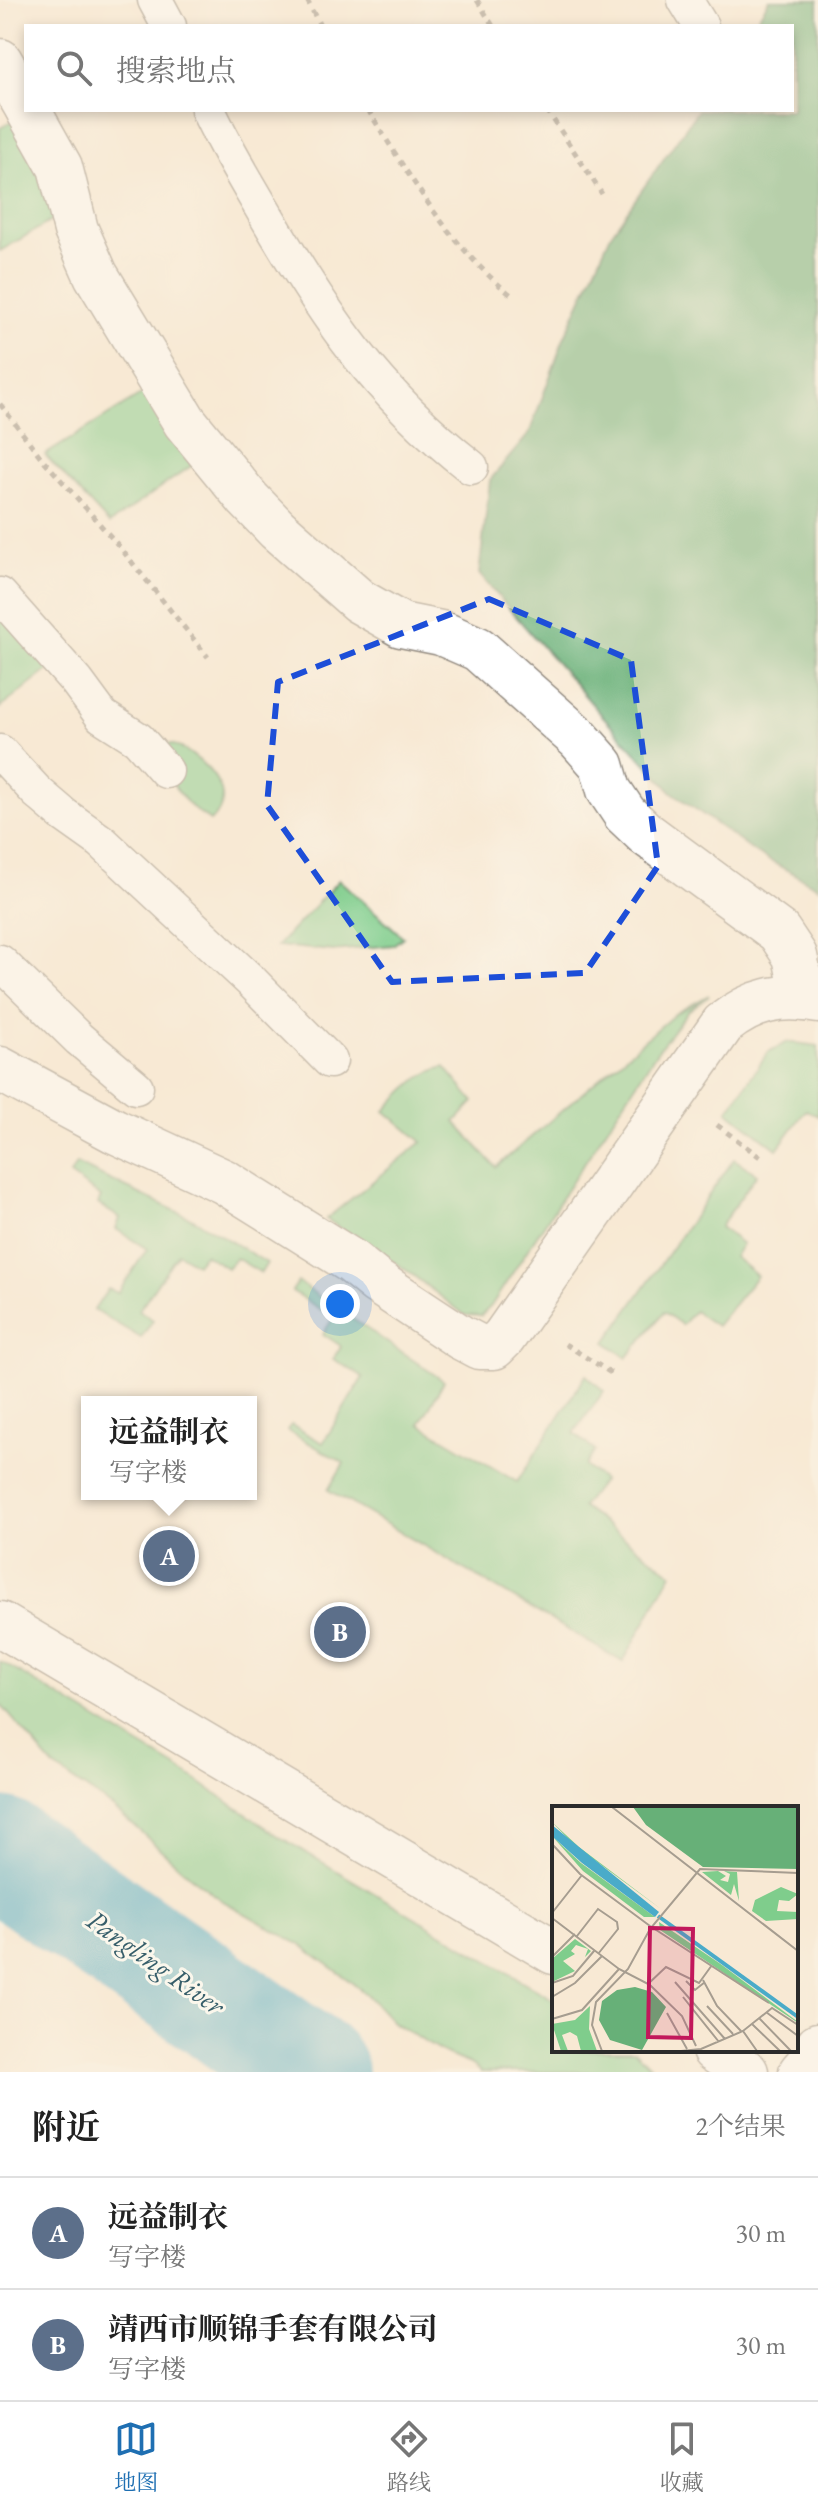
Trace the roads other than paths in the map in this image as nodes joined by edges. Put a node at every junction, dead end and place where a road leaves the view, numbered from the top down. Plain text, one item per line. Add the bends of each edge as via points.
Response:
1 (155, 0) edge
2 (685, 0) edge
3 (168, 24) edge
4 (700, 24) edge
5 (0, 61) edge
6 (24, 103) edge
7 (29, 112) edge
8 (209, 112) edge
9 (471, 467) dead end
10 (0, 595) edge
11 (0, 752) edge
12 (166, 771) dead end
13 (0, 962) edge
14 (811, 1000) edge
15 (330, 1061) dead end
16 (0, 1069) edge
17 (136, 1087) dead end
18 (0, 1624) edge
19 (552, 1951) edge
20 (818, 2045) edge
21 (717, 2052) edge
22 (746, 2072) edge
23 (801, 2072) edge

1 - 3 lane
2 - 4 lane
5 - 6 street
7 - 14 street via 60,167 76,230 96,275 185,422 248,499 359,601 401,625 441,633 478,649 578,738 602,765 609,790 625,814 646,834 779,932 795,956
8 - 9 lane via 284,247 353,353 410,416
10 - 12 lane via 102,716 138,739
11 - 15 lane via 37,792 102,842 251,981
13 - 17 lane
14 - 16 street via 774,999 743,1008 723,1024 494,1347 479,1347 460,1337 225,1182
18 - 19 street
20 - 23 street
21 - 22 street

